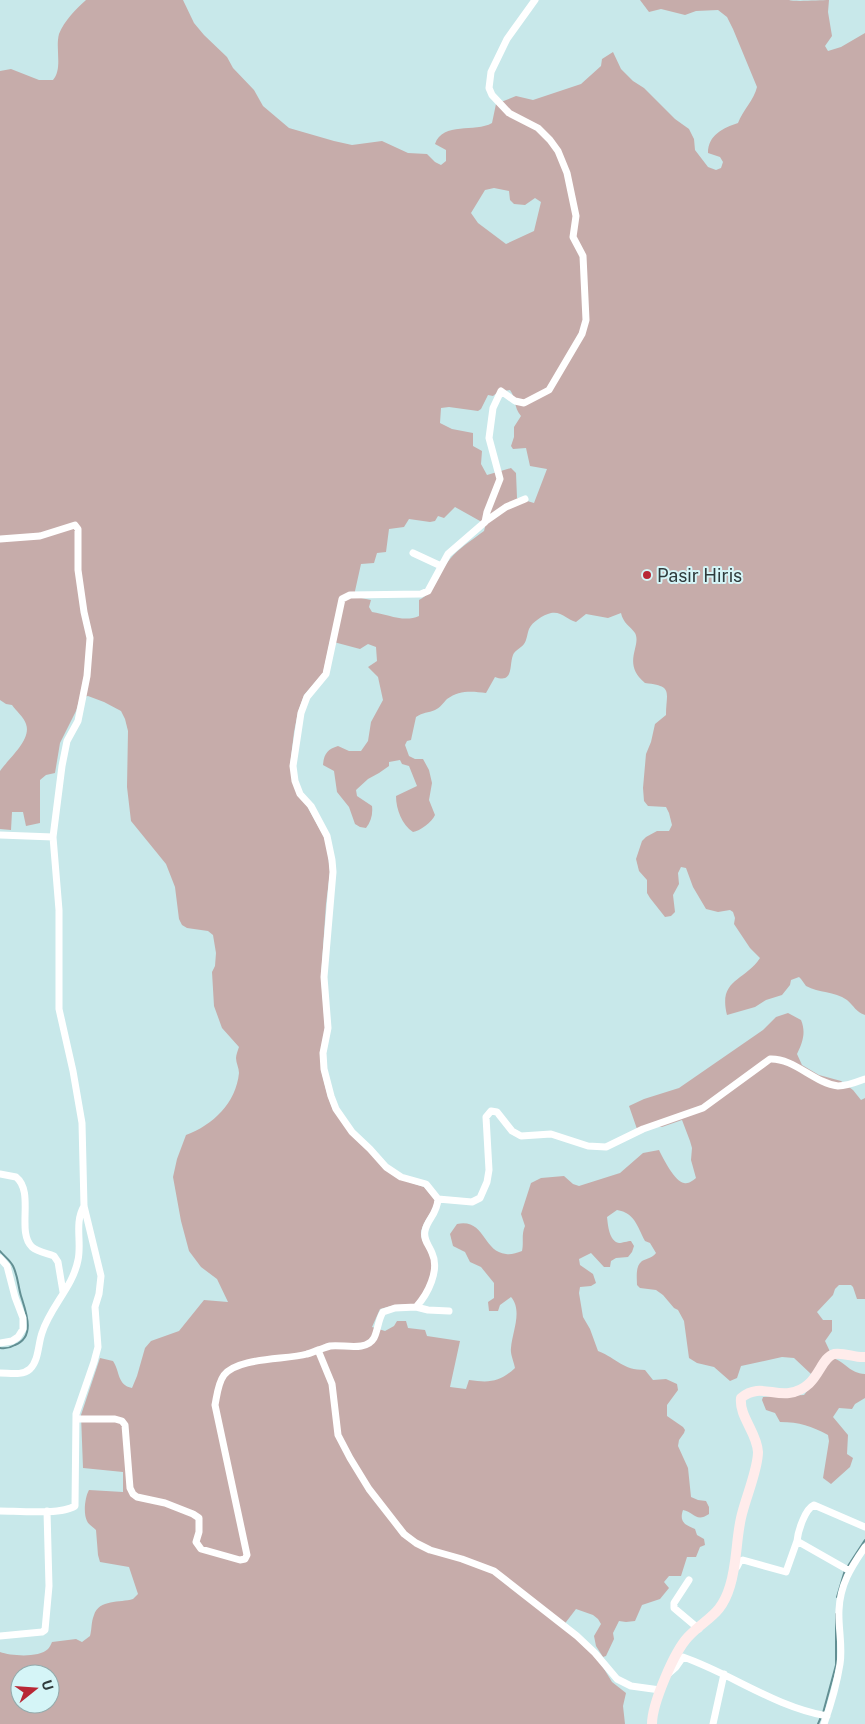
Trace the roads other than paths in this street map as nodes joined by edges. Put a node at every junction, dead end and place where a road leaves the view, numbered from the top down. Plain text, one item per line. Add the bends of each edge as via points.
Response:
1 (535, 0) edge
2 (525, 499) dead end
3 (485, 522) junction
4 (0, 539) edge
5 (413, 553) dead end
6 (441, 566) junction
7 (0, 834) edge
8 (53, 837) junction
9 (865, 1079) edge
10 (0, 1174) edge
11 (438, 1199) junction
12 (84, 1206) junction
13 (0, 1258) edge
14 (64, 1292) junction
15 (416, 1307) junction
16 (449, 1311) dead end
17 (0, 1343) edge
18 (318, 1350) junction
19 (865, 1357) edge
20 (0, 1373) edge
21 (76, 1419) junction
22 (0, 1510) edge
23 (47, 1511) junction
24 (865, 1527) edge
25 (797, 1541) junction
26 (865, 1547) edge
27 (846, 1569) junction
28 (732, 1576) junction
29 (690, 1580) dead end
30 (699, 1629) junction
31 (0, 1636) edge
32 (668, 1674) junction
33 (724, 1674) junction
34 (660, 1690) junction
35 (824, 1715) junction
36 (652, 1724) edge
37 (713, 1724) edge
38 (824, 1724) edge

1 - 3 street via 507,39 491,72 489,88 492,96 509,113 538,128 550,140 567,173 576,216 573,237 583,256 586,320 582,334 549,390 524,404 501,391 493,408 488,438 500,479
2 - 3 street
3 - 6 street via 448,554
4 - 8 street via 40,536 75,525 78,530 78,570 90,638 87,676 78,721 68,741 62,766
5 - 6 street
6 - 11 street via 428,591 423,594 350,595 342,599 326,674 307,697 301,713 293,766 300,794 311,806 327,836 332,860 324,978 328,1028 323,1053 330,1096 352,1132 386,1167 402,1177 426,1184
7 - 8 street
8 - 12 street via 59,910 59,1008 82,1123
9 - 11 street via 839,1086 783,1061 770,1060 703,1108 643,1129 606,1147 588,1146 551,1134 521,1136 512,1131 497,1112 491,1111 486,1117 489,1170 480,1198 472,1202
10 - 14 street via 16,1177 24,1186 29,1242 32,1247 54,1256
11 - 15 street via 435,1213 424,1232 434,1257 434,1272
12 - 14 street via 79,1216 78,1259
12 - 21 street via 101,1276 94,1315 98,1347
13 - 17 street via 7,1266 24,1322 18,1337
14 - 20 street via 44,1327 36,1361 30,1369 22,1373
15 - 16 street
15 - 18 street via 383,1312 375,1336 366,1345 329,1346
18 - 21 street via 231,1368 220,1384 215,1405 247,1555 245,1559 201,1549 196,1542 199,1518 165,1503 132,1494 122,1421
18 - 34 street via 332,1384 338,1434 369,1489 404,1534 430,1550 494,1571 577,1636 617,1679 631,1686
19 - 28 street via 834,1354 803,1389 789,1393 751,1391 741,1398 742,1412 758,1452
21 - 23 street via 76,1503 70,1509
22 - 23 street
23 - 31 street via 45,1630
24 - 25 street via 812,1505
25 - 27 street
25 - 28 street via 786,1572 743,1560
26 - 27 street
27 - 35 street via 839,1610 840,1665
28 - 30 street via 722,1605
29 - 30 street via 674,1608
30 - 32 street via 682,1645
32 - 33 street via 683,1657
32 - 34 street
33 - 35 street via 762,1694
33 - 37 street
34 - 36 street
35 - 38 street

